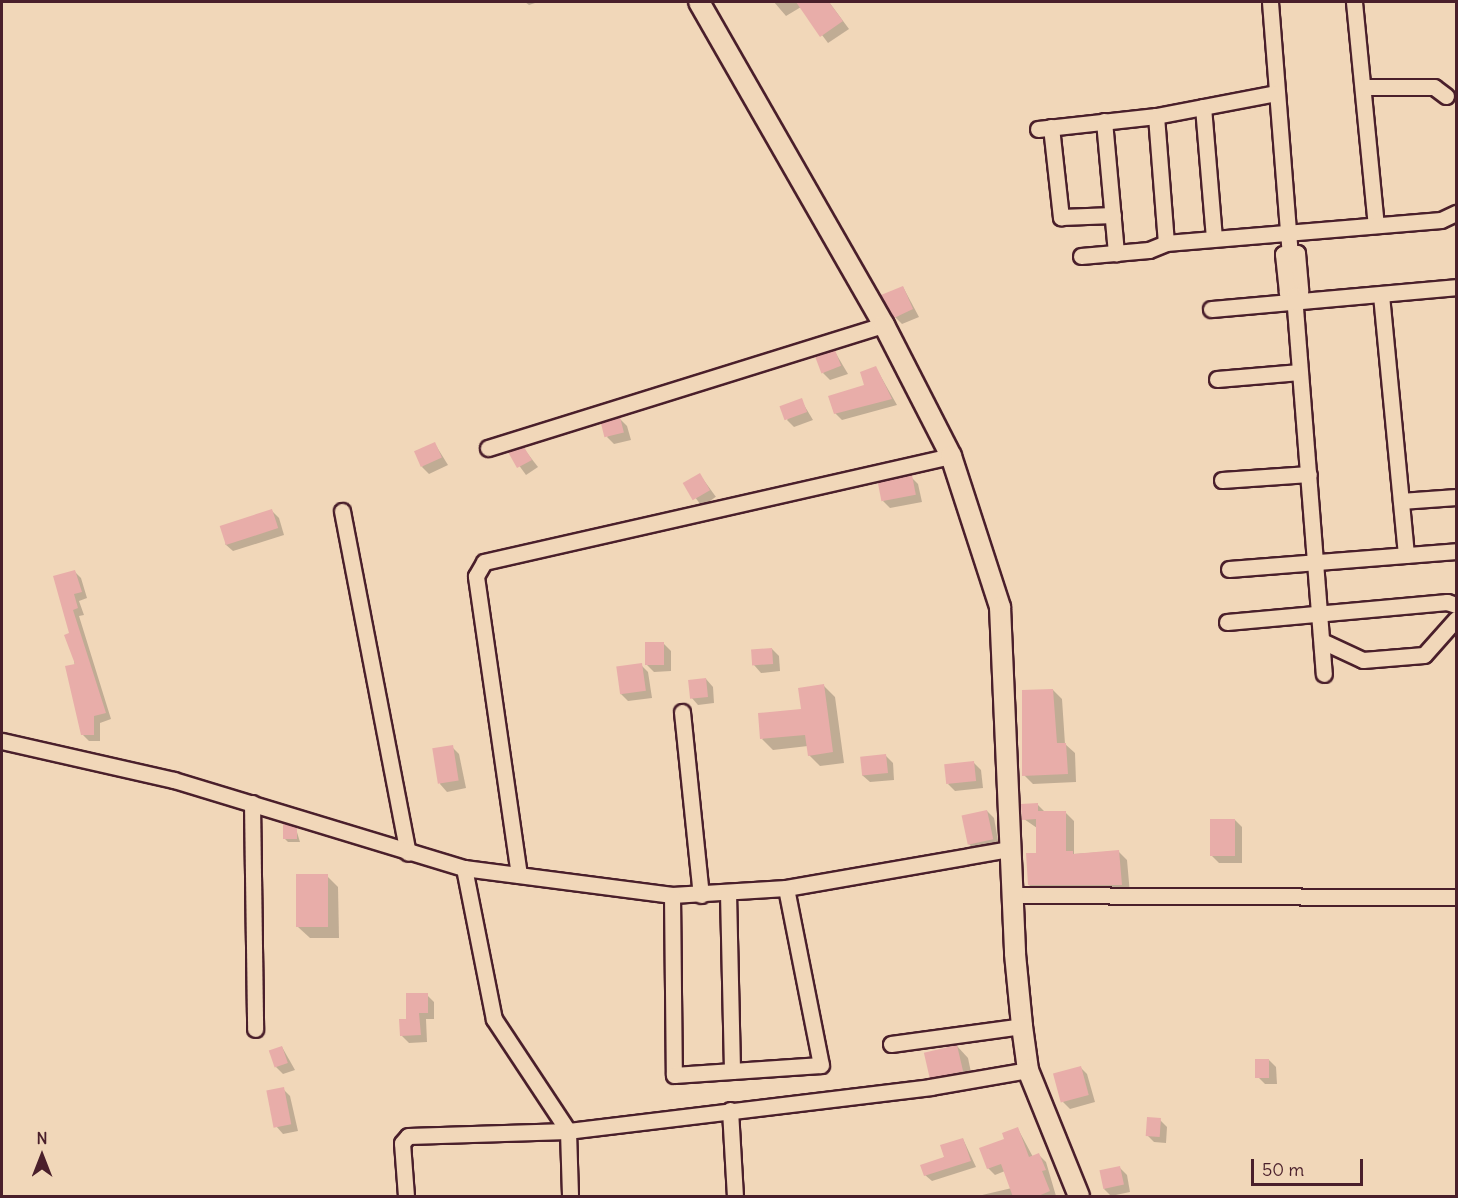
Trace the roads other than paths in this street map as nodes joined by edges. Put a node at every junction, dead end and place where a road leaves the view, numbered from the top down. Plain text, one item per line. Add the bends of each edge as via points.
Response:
1 (699, 2) edge
2 (1270, 2) edge
3 (1354, 2) edge
4 (1363, 87) junction
5 (1277, 93) junction
6 (1446, 96) dead end
7 (1203, 107) junction
8 (1156, 116) junction
9 (1104, 122) junction
10 (1456, 213) edge
11 (1113, 215) junction
12 (1377, 225) junction
13 (1289, 233) junction
14 (1214, 239) junction
15 (1166, 243) junction
16 (1116, 253) junction
17 (1080, 256) dead end
18 (1456, 287) edge
19 (1381, 295) junction
20 (1294, 300) junction
21 (1211, 309) dead end
22 (884, 325) junction
23 (1300, 372) junction
24 (1217, 379) dead end
25 (488, 448) dead end
26 (951, 456) junction
27 (1309, 474) junction
28 (1222, 480) dead end
29 (1456, 497) edge
30 (1401, 501) junction
31 (342, 511) dead end
32 (1456, 551) edge
33 (1406, 555) junction
34 (1316, 562) junction
35 (1229, 569) dead end
36 (1456, 606) edge
37 (1320, 614) junction
38 (1456, 619) edge
39 (1227, 622) dead end
40 (1322, 641) junction
41 (1324, 674) dead end
42 (682, 712) dead end
43 (2, 741) edge
44 (252, 803) junction
45 (1010, 849) junction
46 (408, 853) junction
47 (464, 868) junction
48 (519, 875) junction
49 (786, 888) junction
50 (728, 893) junction
51 (672, 896) junction
52 (701, 896) junction
53 (1013, 896) junction
54 (1456, 897) edge
55 (1022, 1026) junction
56 (255, 1029) dead end
57 (891, 1044) dead end
58 (1028, 1070) junction
59 (732, 1071) junction
60 (730, 1110) junction
61 (568, 1131) junction
62 (406, 1197) edge
63 (570, 1197) edge
64 (735, 1197) edge
65 (1079, 1197) edge

1 - 22 street
2 - 5 street
3 - 4 street
4 - 6 street via 1434,87
4 - 12 street
5 - 7 street
5 - 13 street
7 - 8 street
7 - 14 street
8 - 9 street
8 - 15 street
9 - 11 street
9 - 11 street via 1045,128 1061,217
10 - 12 street via 1442,220
11 - 16 street
12 - 13 street
13 - 14 street
13 - 20 street via 1290,254 1283,254 1287,292
14 - 15 street
15 - 16 street via 1149,250
16 - 17 street
18 - 19 street
19 - 20 street
19 - 30 street
20 - 21 street
20 - 23 street
22 - 25 street
22 - 26 street
23 - 24 street
23 - 27 street
26 - 45 street via 1000,607
26 - 48 street via 484,562 476,576
27 - 28 street
27 - 34 street
29 - 30 street
30 - 33 street
31 - 46 street
32 - 33 street
33 - 34 street
34 - 35 street
34 - 37 street
36 - 37 street via 1447,602
37 - 39 street
37 - 40 street
38 - 40 street via 1424,656 1363,660
40 - 41 street
42 - 52 street
43 - 44 street via 174,780
44 - 46 street
44 - 56 street
45 - 49 street
45 - 53 street
46 - 47 street
47 - 48 street
47 - 61 street via 494,1019
48 - 51 street
49 - 50 street
49 - 59 street via 821,1065
50 - 52 street
50 - 59 street
51 - 52 street
51 - 59 street via 674,1075
53 - 54 street
53 - 55 street
55 - 57 street
55 - 58 street
58 - 60 street via 930,1087
58 - 65 street
60 - 61 street
60 - 64 street
61 - 62 street via 408,1136 402,1143
61 - 63 street

